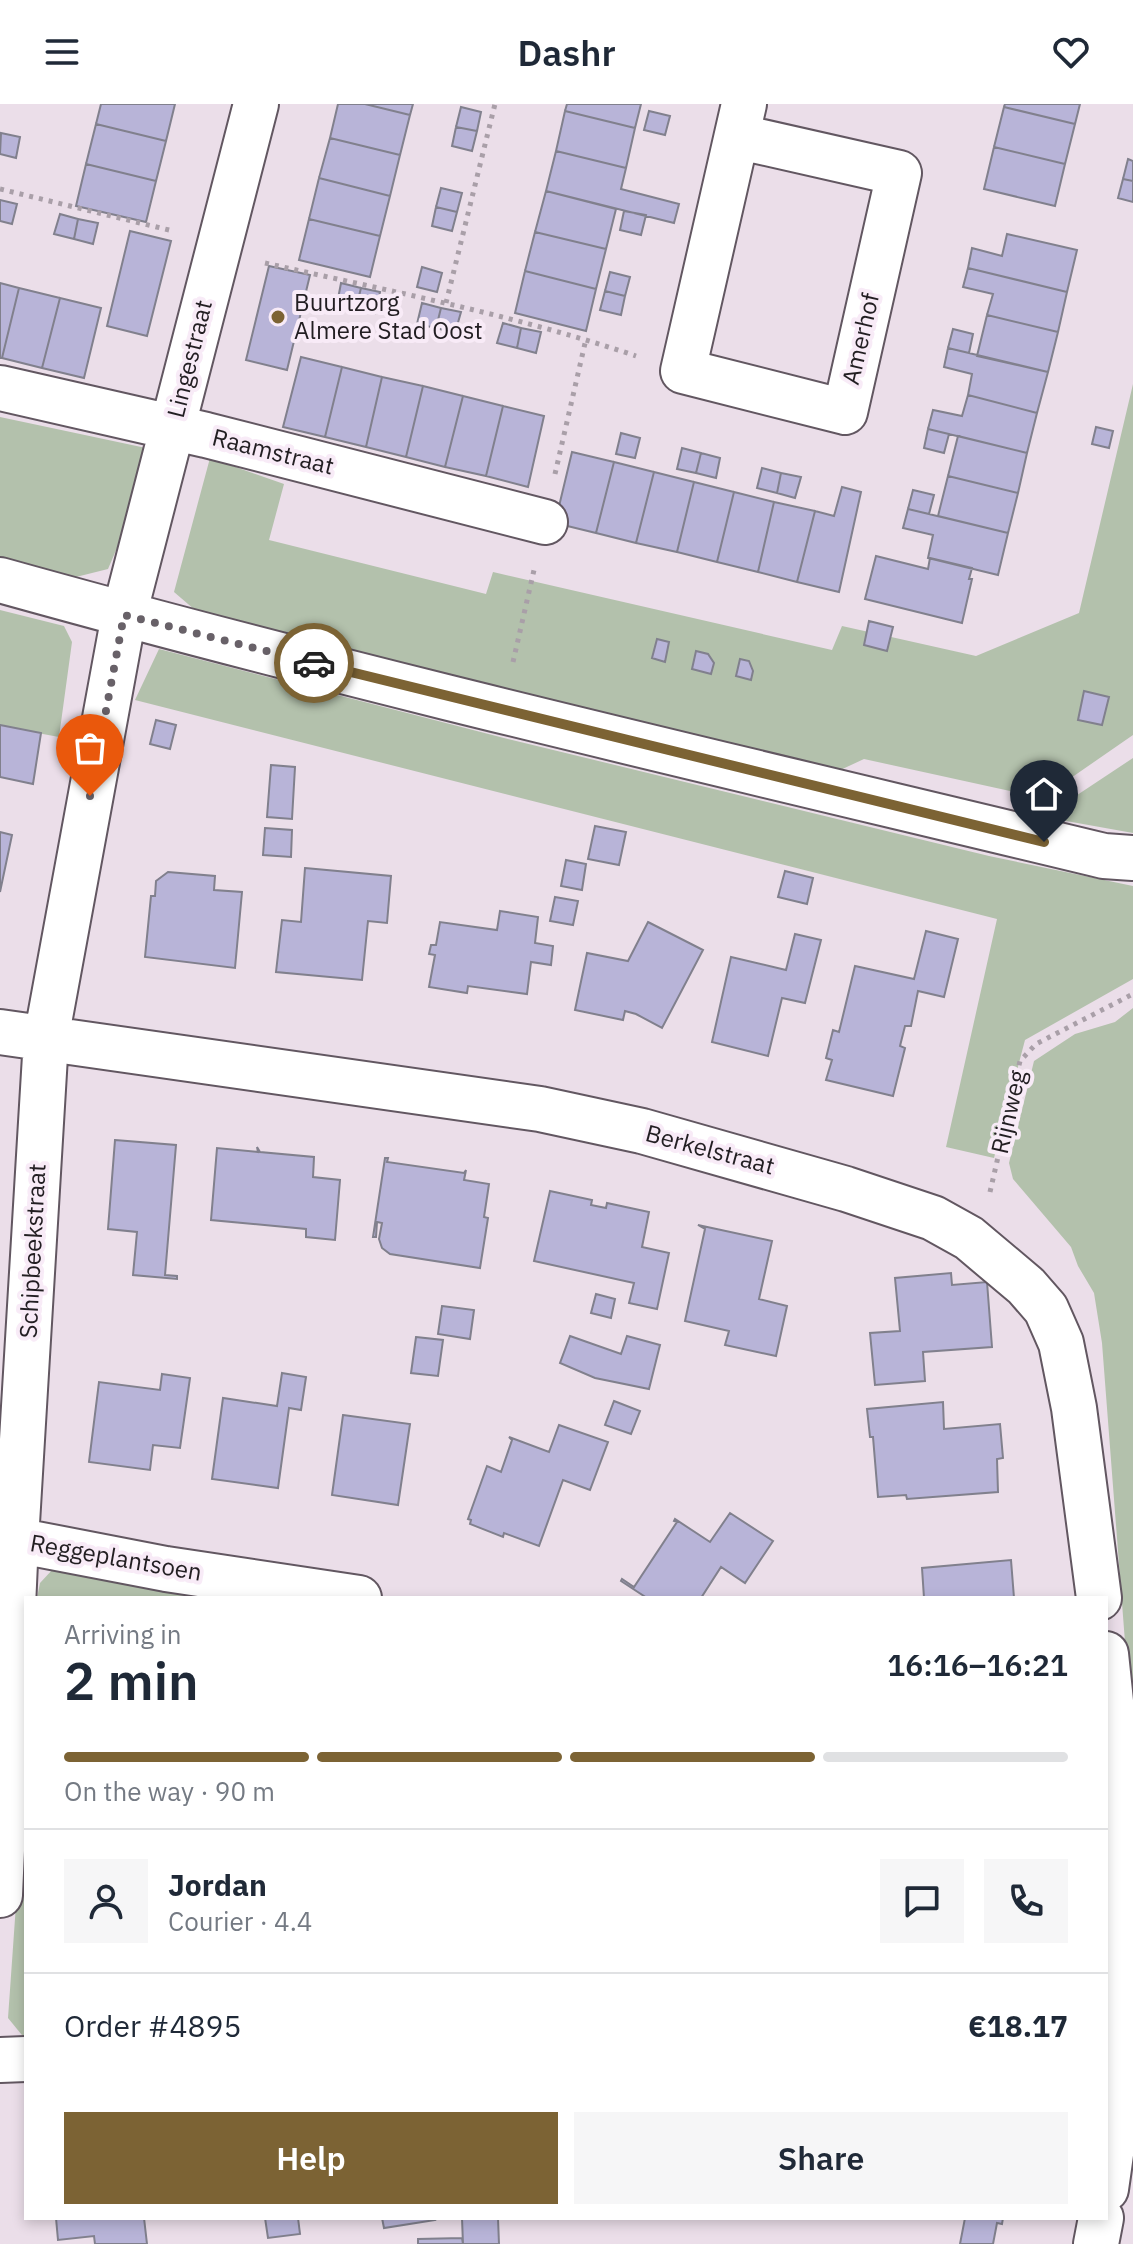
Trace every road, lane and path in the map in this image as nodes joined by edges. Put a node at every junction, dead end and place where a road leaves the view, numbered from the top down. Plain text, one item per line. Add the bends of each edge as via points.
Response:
1 (256, 104) edge
2 (495, 104) edge
3 (740, 121) edge
4 (0, 189) edge
5 (220, 242) junction
6 (264, 263) dead end
7 (446, 303) junction
8 (683, 371) junction
9 (0, 388) edge
10 (173, 427) junction
11 (545, 522) dead end
12 (0, 580) edge
13 (124, 615) junction
14 (1133, 858) edge
15 (1133, 994) edge
16 (0, 1032) edge
17 (46, 1039) junction
18 (978, 1246) junction
19 (8, 1538) edge
20 (346, 1596) edge
21 (1099, 1596) edge
22 (1108, 1673) edge
23 (1111, 1837) edge
24 (0, 1895) edge
25 (24, 2059) edge
26 (0, 2060) edge
27 (1108, 2175) edge
28 (1101, 2220) edge
29 (1096, 2244) edge

1 - 5 street, Lingestraat
2 - 7 path
3 - 8 street, Amerhof
3 - 8 street, Amerhof via 740,137 899,173 845,412
4 - 5 path
5 - 10 street, Lingestraat
6 - 7 path
7 - 8 path via 586,339
9 - 10 street, Raamstraat
10 - 11 street, Raamstraat
10 - 13 street, Lingestraat
12 - 13 street
13 - 14 street via 548,723 1104,856
13 - 17 street, Schipbeekstraat
15 - 18 path, Rijnweg via 1036,1044 1020,1061
16 - 17 street, Berkelstraat
17 - 18 street, Berkelstraat via 540,1109 642,1131 933,1218
17 - 19 street, Schipbeekstraat
18 - 21 street, Berkelstraat via 1046,1309 1061,1343
19 - 20 street, Reggeplantsoen
19 - 24 street, Schipbeekstraat
22 - 23 street
23 - 27 street via 1119,2098
25 - 26 street
28 - 29 street

